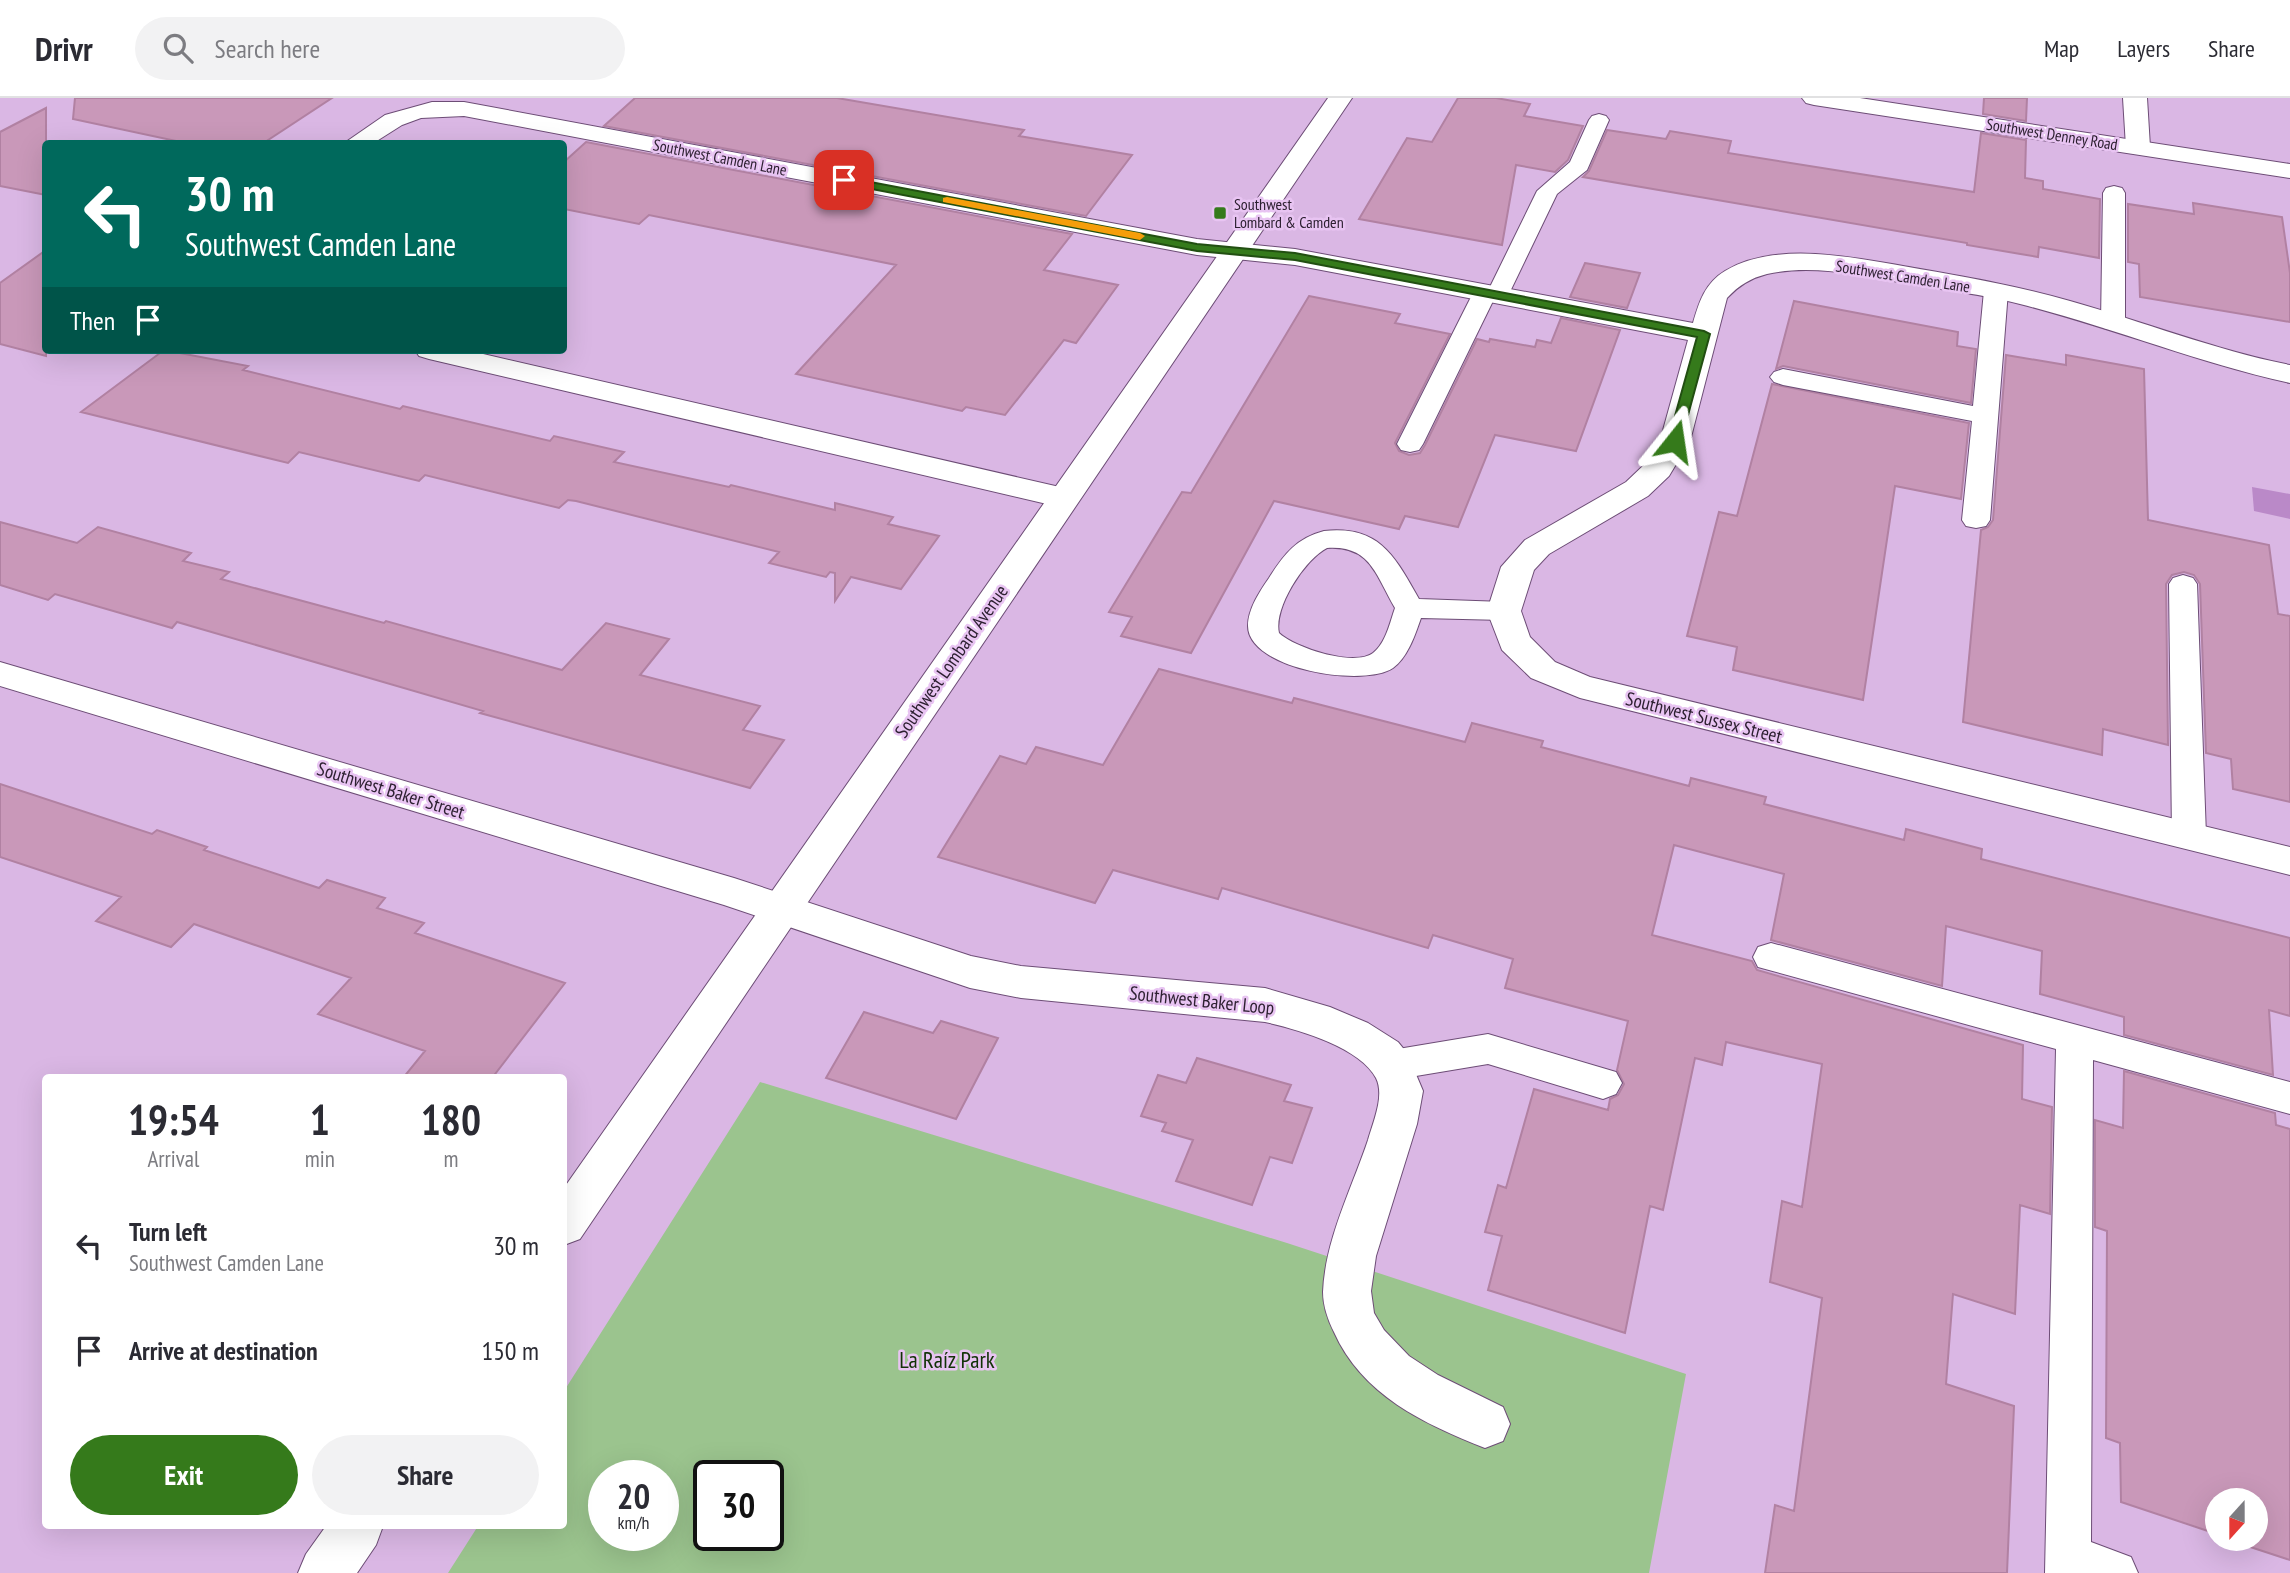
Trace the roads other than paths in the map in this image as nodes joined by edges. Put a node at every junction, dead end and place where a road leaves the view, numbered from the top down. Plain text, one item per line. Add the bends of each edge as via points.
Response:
1 (1340, 98) edge
2 (1814, 98) edge
3 (2135, 98) edge
4 (1600, 120) dead end
5 (361, 140) edge
6 (2138, 147) junction
7 (2290, 171) edge
8 (2114, 193) dead end
9 (1233, 252) junction
10 (1996, 291) junction
11 (1491, 294) junction
12 (2113, 323) junction
13 (1704, 334) junction
14 (446, 354) edge
15 (2290, 374) edge
16 (1783, 377) dead end
17 (1985, 416) junction
18 (1410, 444) dead end
19 (1064, 498) junction
20 (1976, 520) dead end
21 (2183, 584) dead end
22 (1410, 608) junction
23 (1504, 611) junction
24 (0, 674) edge
25 (2189, 836) junction
26 (2290, 861) edge
27 (781, 908) junction
28 (1771, 957) dead end
29 (2075, 1040) junction
30 (1392, 1065) junction
31 (1603, 1083) dead end
32 (2290, 1098) edge
33 (567, 1221) edge
34 (1485, 1424) dead end
35 (355, 1529) edge
36 (2068, 1565) edge
37 (325, 1573) edge
38 (2115, 1573) edge

1 - 9 street, Southwest Lombard Avenue
2 - 6 street, Southwest Denney Road
3 - 6 street
4 - 11 lane via 1579,165 1548,191
5 - 9 street, Southwest Camden Lane via 411,111 464,109
6 - 7 street, Southwest Denney Road
8 - 12 lane
9 - 11 street, Southwest Camden Lane via 1295,257
9 - 19 street, Southwest Lombard Avenue
10 - 12 street, Southwest Camden Lane
10 - 13 street, Southwest Camden Lane via 1854,266 1775,265 1742,273 1724,284 1714,296
10 - 17 lane
11 - 13 street, Southwest Camden Lane
11 - 18 lane
12 - 15 street, Southwest Camden Lane via 2225,360
13 - 23 street via 1675,441 1658,469 1637,489 1537,547 1518,567
14 - 19 street
16 - 17 lane
17 - 20 lane
19 - 27 street, Southwest Lombard Avenue
21 - 25 lane
22 - 22 lane via 1394,652 1377,665 1357,668 1329,665 1278,648 1264,635 1261,619 1292,562 1311,545 1329,538 1354,541 1376,552
22 - 23 lane
23 - 25 street, Southwest Sussex Street via 1514,642 1543,670 1580,687
24 - 27 street, Southwest Baker Street
25 - 26 street, Southwest Sussex Street
27 - 30 street, Southwest Baker Loop via 934,962 1008,980 1265,1005 1295,1012 1338,1028
27 - 33 street, Southwest Lombard Avenue
28 - 29 lane
29 - 32 lane
29 - 36 lane
30 - 31 lane via 1488,1049
30 - 34 street via 1401,1090 1353,1259 1347,1293 1352,1318 1366,1345 1412,1389
35 - 37 street
36 - 38 lane

